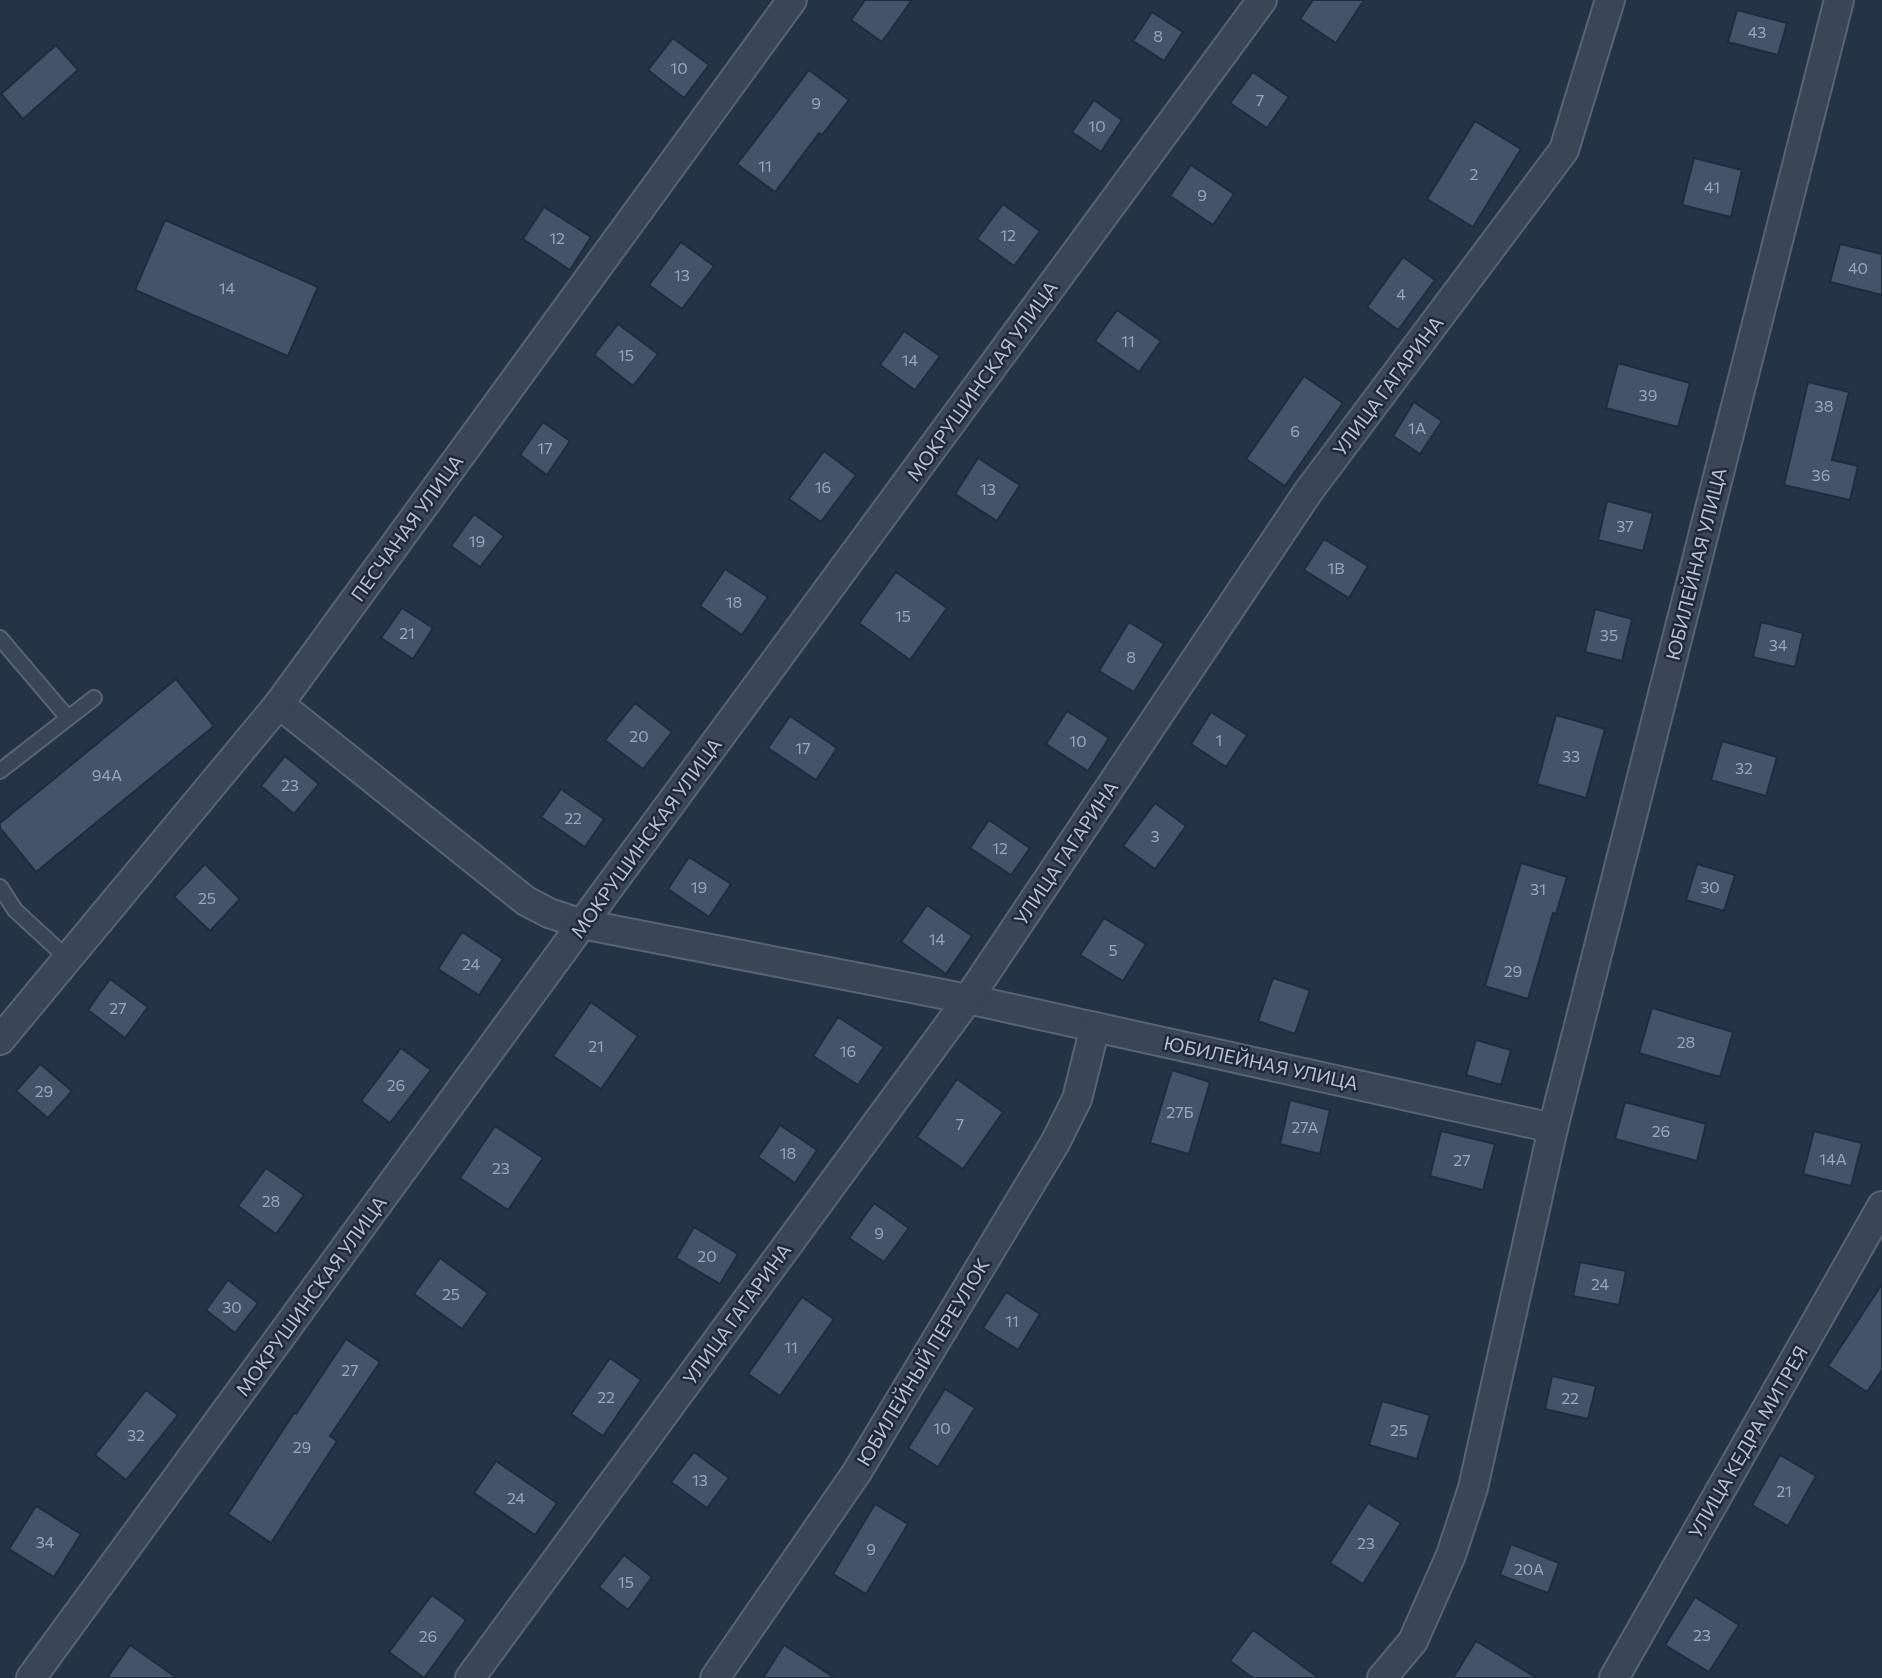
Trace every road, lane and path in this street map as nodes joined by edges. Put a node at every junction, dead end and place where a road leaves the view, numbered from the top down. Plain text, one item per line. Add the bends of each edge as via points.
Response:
1 (792, 0) edge
2 (1262, 0) edge
3 (1610, 0) edge
4 (1839, 0) edge
5 (0, 638) edge
6 (94, 698) dead end
7 (279, 704) junction
8 (68, 718) junction
9 (0, 771) edge
10 (0, 887) edge
11 (582, 924) junction
12 (67, 958) junction
13 (968, 999) junction
14 (1095, 1027) junction
15 (0, 1040) edge
16 (1553, 1128) junction
17 (1882, 1206) edge
18 (31, 1678) edge
19 (470, 1678) edge
20 (715, 1678) edge
21 (1382, 1678) edge
22 (1614, 1678) edge

1 - 7 street, ПЕСЧАНАЯ УЛИЦА
2 - 11 street, МОКРУШИНСКАЯ УЛИЦА
3 - 13 street, УЛИЦА ГАГАРИНА via 1564,150 1308,492
4 - 16 street, ЮБИЛЕЙНАЯ УЛИЦА
5 - 8 lane
6 - 8 lane
7 - 11 street, ЮБИЛЕЙНАЯ УЛИЦА via 526,901
7 - 12 street, ПЕСЧАНАЯ УЛИЦА
8 - 9 lane
10 - 12 lane via 15,909
11 - 13 street, ЮБИЛЕЙНАЯ УЛИЦА
11 - 18 street, МОКРУШИНСКАЯ УЛИЦА
12 - 15 street, ПЕСЧАНАЯ УЛИЦА
13 - 14 street, ЮБИЛЕЙНАЯ УЛИЦА
13 - 19 street, УЛИЦА ГАГАРИНА
14 - 16 street, ЮБИЛЕЙНАЯ УЛИЦА
14 - 20 street, ЮБИЛЕЙНЫЙ ПЕРЕУЛОК via 1077,1099 1055,1143 857,1472
16 - 21 street, ЮБИЛЕЙНАЯ УЛИЦА via 1473,1488 1451,1555 1413,1641
17 - 22 street, УЛИЦА КЕДРА МИТРЕЯ

